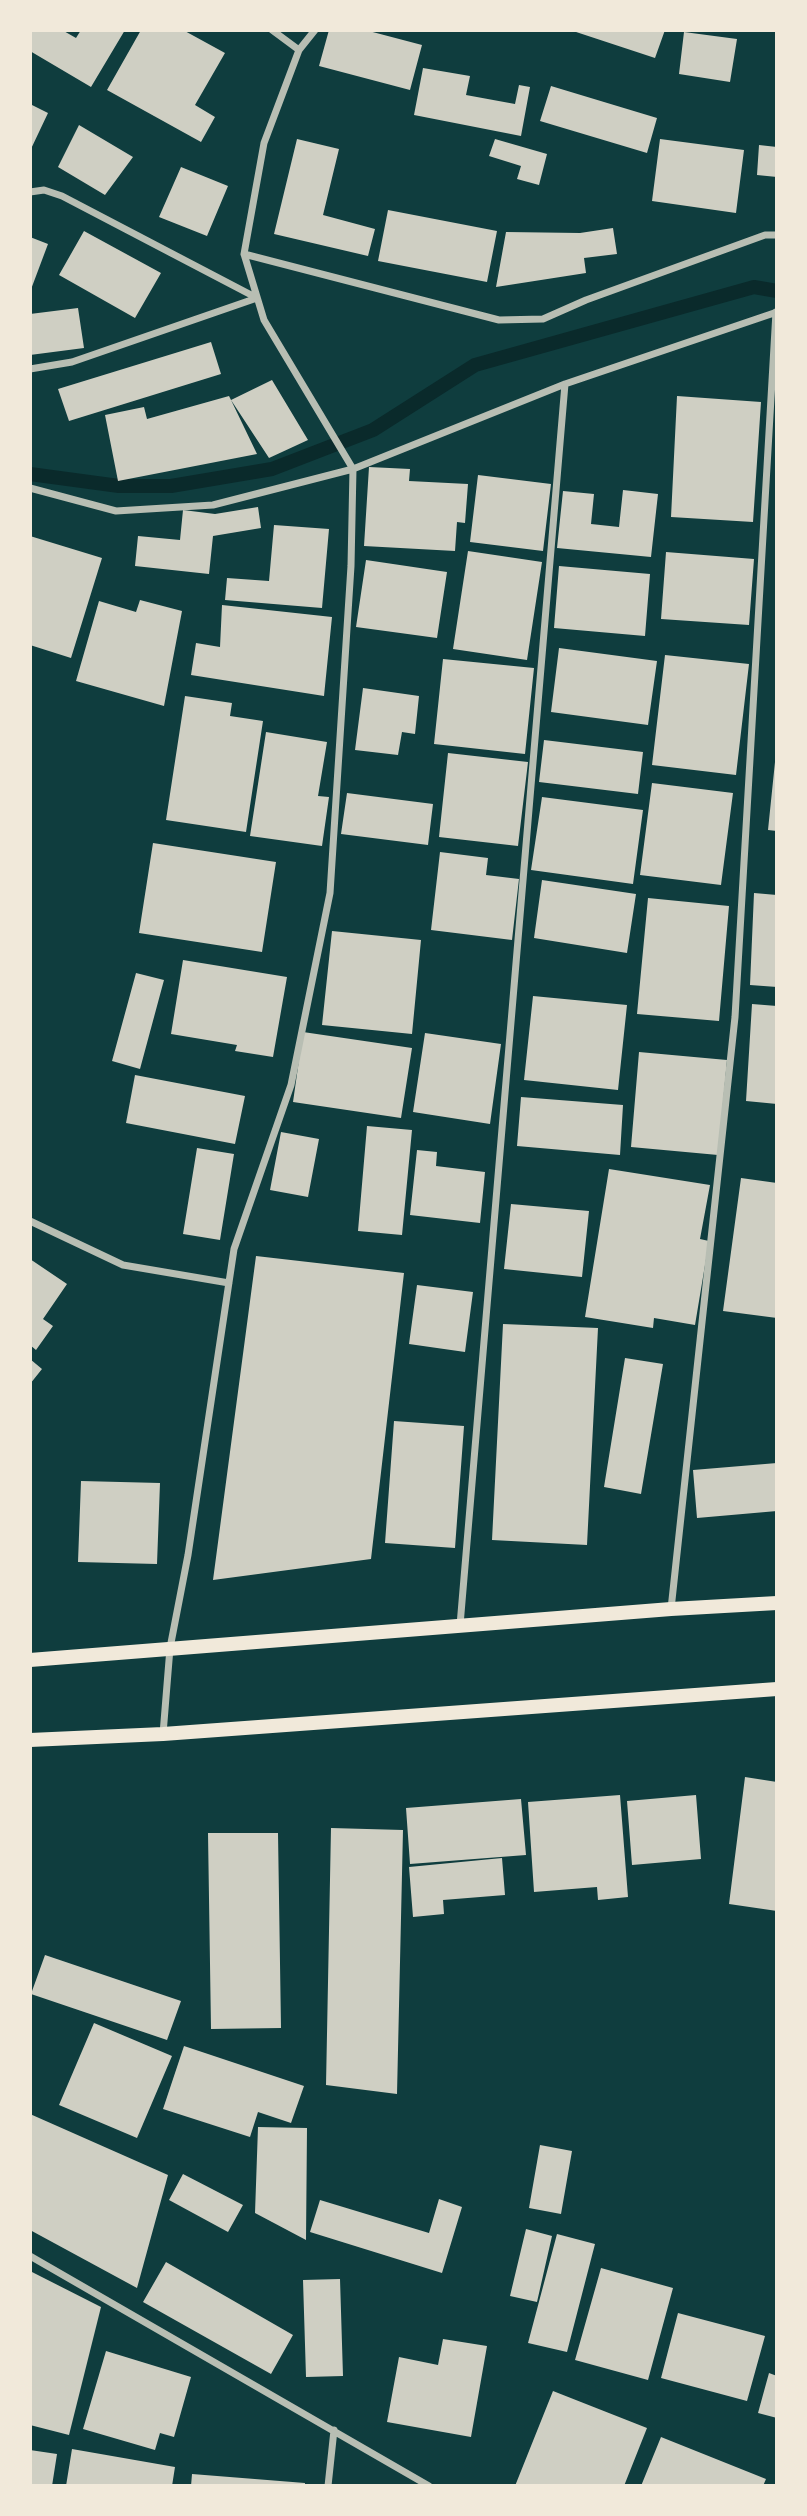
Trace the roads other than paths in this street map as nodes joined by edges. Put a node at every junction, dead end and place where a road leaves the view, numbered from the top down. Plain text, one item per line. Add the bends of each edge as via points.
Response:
1 (272, 30) edge
2 (315, 30) edge
3 (299, 50) junction
4 (30, 192) edge
5 (777, 234) edge
6 (244, 254) junction
7 (257, 298) junction
8 (777, 312) edge
9 (30, 369) edge
10 (565, 384) junction
11 (354, 469) junction
12 (30, 488) edge
13 (30, 1221) edge
14 (229, 1283) junction
15 (777, 1603) edge
16 (671, 1609) junction
17 (460, 1627) junction
18 (170, 1648) junction
19 (30, 1660) edge
20 (777, 1689) edge
21 (163, 1734) junction
22 (30, 1740) edge
23 (30, 2256) edge
24 (334, 2430) junction
25 (328, 2486) edge
26 (429, 2486) edge

1 - 3 street
2 - 3 street
3 - 6 street via 264,144
4 - 7 street via 62,195
5 - 6 street via 543,319 499,320
6 - 7 street
7 - 9 street via 72,362
7 - 11 street via 264,320
8 - 10 street
8 - 16 street via 735,1017
10 - 11 street
10 - 17 street
11 - 12 street via 213,505 116,511
11 - 14 street via 330,893 291,1085 234,1249
13 - 14 street via 123,1265
14 - 18 street
15 - 16 main road
16 - 17 main road
17 - 18 main road
18 - 19 main road
18 - 21 street
20 - 21 main road
21 - 22 main road
23 - 24 street
24 - 25 street
24 - 26 street

